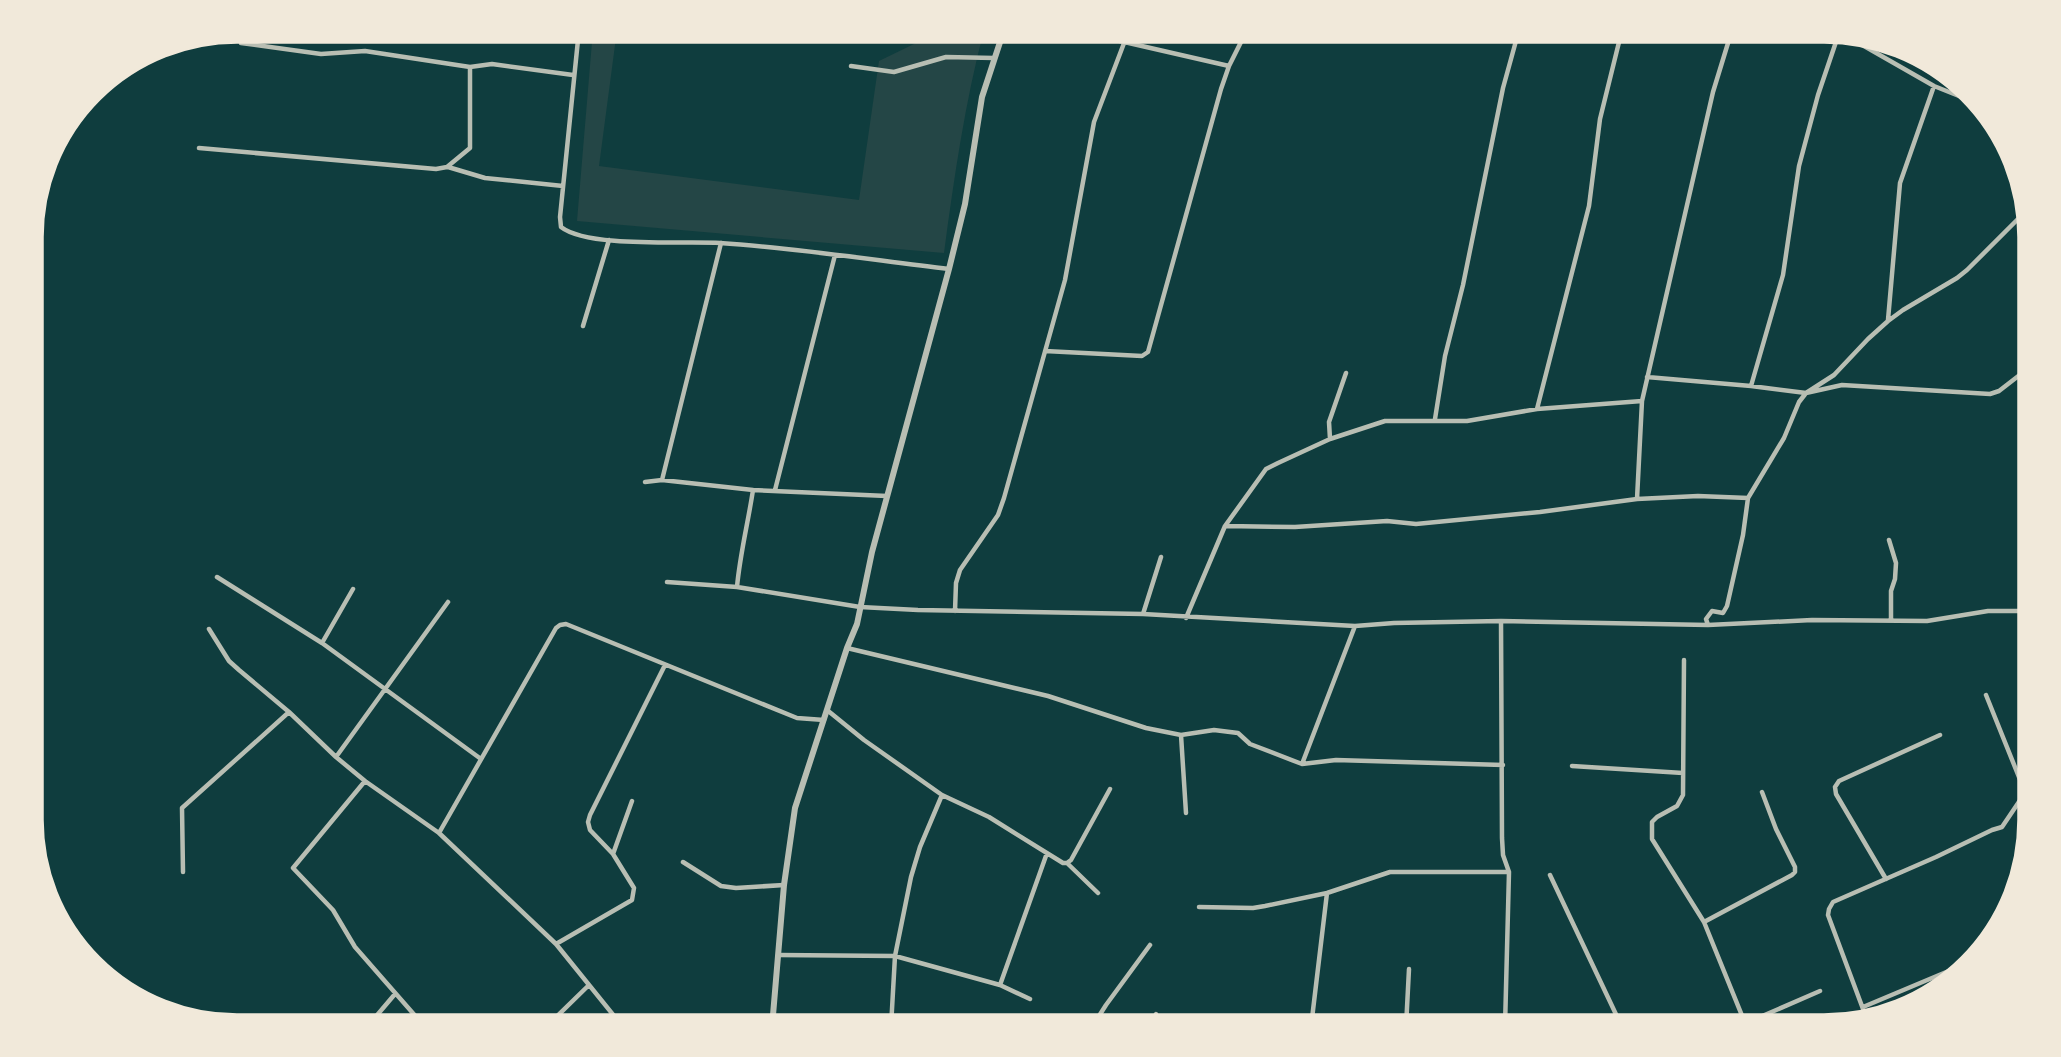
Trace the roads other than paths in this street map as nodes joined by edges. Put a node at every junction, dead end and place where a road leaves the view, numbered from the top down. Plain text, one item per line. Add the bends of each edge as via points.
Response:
1 (577, 42) edge
2 (1000, 42) edge
3 (1124, 42) joint
4 (1241, 42) edge
5 (1516, 42) edge
6 (1619, 42) edge
7 (1729, 42) edge
8 (1838, 42) edge
9 (241, 43) dead end
10 (1863, 46) edge
11 (994, 58) junction
12 (851, 66) dead end
13 (1229, 66) junction
14 (471, 67) junction
15 (573, 75) junction
16 (1934, 86) junction
17 (1958, 96) edge
18 (199, 148) dead end
19 (447, 167) junction
20 (563, 186) junction
21 (2018, 219) edge
22 (609, 240) junction
23 (720, 243) junction
24 (835, 256) junction
25 (949, 269) junction
26 (1888, 321) junction
27 (583, 326) dead end
28 (1045, 351) junction
29 (1346, 373) dead end
30 (2019, 376) edge
31 (1647, 377) junction
32 (1751, 386) junction
33 (1806, 393) junction
34 (1642, 401) junction
35 (1537, 409) junction
36 (1435, 419) junction
37 (1330, 439) junction
38 (662, 480) junction
39 (645, 482) dead end
40 (753, 489) junction
41 (775, 489) junction
42 (887, 496) junction
43 (1748, 498) junction
44 (1637, 499) junction
45 (1225, 526) junction
46 (1889, 540) dead end
47 (1161, 557) dead end
48 (217, 577) dead end
49 (667, 582) dead end
50 (737, 587) junction
51 (352, 589) dead end
52 (448, 602) dead end
53 (860, 607) junction
54 (955, 611) junction
55 (2019, 611) edge
56 (1143, 614) junction
57 (1186, 618) junction
58 (1891, 620) junction
59 (1501, 621) junction
60 (1708, 625) junction
61 (1355, 626) junction
62 (209, 629) dead end
63 (322, 643) junction
64 (847, 648) junction
65 (1684, 660) dead end
66 (665, 665) junction
67 (385, 689) junction
68 (1986, 695) dead end
69 (827, 710) junction
70 (289, 712) junction
71 (824, 720) junction
72 (1181, 735) junction
73 (1940, 735) dead end
74 (336, 757) junction
75 (481, 759) junction
76 (1302, 764) junction
77 (1503, 765) junction
78 (1572, 766) dead end
79 (1683, 773) junction
80 (2019, 776) edge
81 (366, 780) junction
82 (1110, 789) dead end
83 (1762, 792) dead end
84 (942, 795) junction
85 (632, 801) dead end
86 (2019, 803) edge
87 (1186, 813) dead end
88 (439, 833) junction
89 (1048, 853) junction
90 (613, 854) junction
91 (683, 862) dead end
92 (1067, 863) junction
93 (183, 872) dead end
94 (1509, 872) junction
95 (1550, 875) dead end
96 (1886, 879) junction
97 (784, 885) junction
98 (1098, 893) dead end
99 (1327, 893) junction
100 (1199, 907) dead end
101 (1704, 922) junction
102 (556, 944) junction
103 (1150, 945) dead end
104 (778, 955) junction
105 (895, 956) junction
106 (1409, 969) dead end
107 (1944, 974) edge
108 (589, 985) junction
109 (1000, 985) junction
110 (1820, 991) dead end
111 (395, 994) junction
112 (1030, 999) dead end
113 (1863, 1007) junction
114 (1864, 1011) edge
115 (377, 1015) edge
116 (414, 1015) edge
117 (558, 1015) edge
118 (613, 1015) edge
119 (773, 1015) edge
120 (892, 1015) edge
121 (1100, 1015) edge
122 (1312, 1015) edge
123 (1407, 1015) edge
124 (1505, 1015) edge
125 (1616, 1015) edge
126 (1742, 1015) edge
127 (1764, 1015) edge

1 - 15 street
2 - 11 street
3 - 13 street
3 - 28 street via 1094,122 1065,281
4 - 13 street
5 - 36 street
6 - 35 street via 1600,119 1589,206
7 - 31 street
8 - 32 street via 1799,166 1783,275
9 - 14 street via 321,54 365,51
10 - 16 street
11 - 12 street via 946,57 894,72
11 - 25 street via 982,97
13 - 28 street via 1148,352 1142,356
14 - 15 street via 492,64
14 - 19 street via 471,148
15 - 20 street
16 - 17 street
16 - 26 street via 1900,183
18 - 19 street
19 - 20 street via 485,178
20 - 22 street via 561,227 577,236
21 - 26 street via 1957,278
22 - 23 street
22 - 27 street
23 - 24 street
23 - 38 street
24 - 25 street
24 - 41 street
25 - 42 street
26 - 33 street via 1834,376
28 - 54 street via 1004,498 998,515 960,570
29 - 37 street via 1329,422
30 - 33 street via 1990,394 1842,385
31 - 32 street
31 - 34 street
32 - 33 street
33 - 43 street
34 - 35 street
34 - 44 street
35 - 36 street via 1467,421
36 - 37 street via 1385,421
37 - 45 street via 1266,469
38 - 39 street
38 - 40 street
40 - 41 street
40 - 50 street
41 - 42 street
42 - 53 street
43 - 44 street
43 - 60 street via 1727,606 1723,613 1712,611 1706,619
44 - 45 street via 1416,524
45 - 57 street
46 - 58 street via 1896,563
47 - 56 street
48 - 63 street
49 - 50 street
50 - 53 street
51 - 63 street
52 - 67 street
53 - 54 street
53 - 64 street
54 - 56 street
55 - 58 street via 1927,621
56 - 57 street
57 - 61 street
58 - 60 street
59 - 60 street
59 - 61 street
59 - 77 street
61 - 76 street
62 - 70 street via 229,660
63 - 67 street
64 - 69 street
64 - 72 street via 1048,696
65 - 79 street
66 - 71 street via 797,718
66 - 75 street via 560,625
66 - 90 street via 588,822
67 - 74 street
67 - 75 street
68 - 80 street
69 - 71 street
69 - 84 street
70 - 74 street
70 - 93 street via 182,808
71 - 97 street via 795,808
72 - 76 street via 1214,730 1238,733 1250,744
72 - 87 street
73 - 96 street via 1839,781 1835,787
74 - 81 street
75 - 88 street
76 - 77 street via 1336,760
77 - 94 street via 1502,838
78 - 79 street
79 - 101 street via 1681,801 1652,822 1652,839
81 - 88 street
81 - 111 street via 293,869 333,911 355,947
82 - 92 street
83 - 101 street via 1795,872
84 - 89 street
84 - 105 street via 917,855
85 - 90 street
86 - 96 street via 2003,827
88 - 102 street
89 - 92 street
89 - 109 street
90 - 102 street via 634,888 632,900
91 - 97 street via 720,886
92 - 98 street
94 - 99 street via 1403,871
94 - 124 street
95 - 125 street
96 - 113 street via 1833,902 1829,909
97 - 104 street
99 - 100 street via 1253,908
99 - 122 street
101 - 126 street
102 - 108 street
103 - 121 street
104 - 105 street
104 - 119 street
105 - 109 street
105 - 120 street
106 - 123 street
107 - 113 street
108 - 117 street
108 - 118 street
109 - 112 street
110 - 127 street
111 - 115 street
111 - 116 street
113 - 114 street

